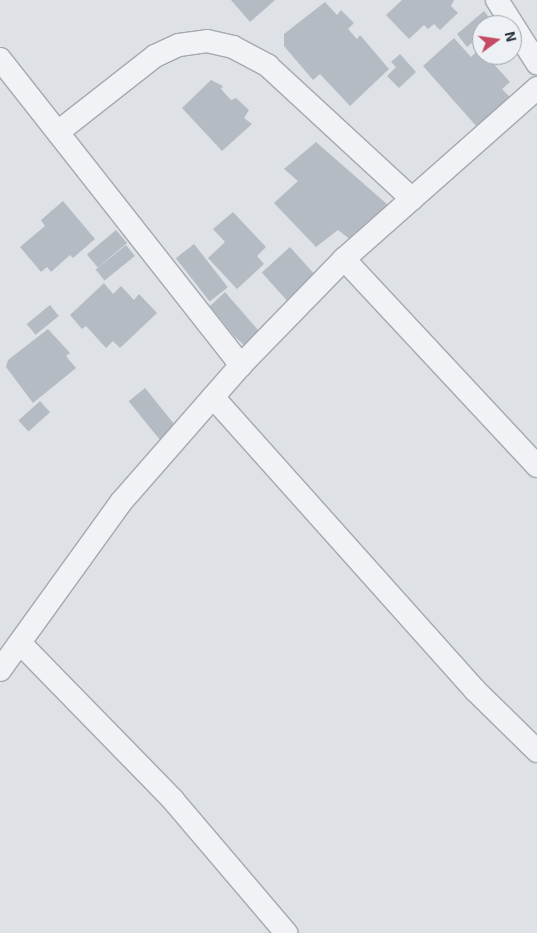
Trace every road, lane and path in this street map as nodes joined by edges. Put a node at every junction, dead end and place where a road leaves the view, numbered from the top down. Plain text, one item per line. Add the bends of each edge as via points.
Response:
1 (497, 0) edge
2 (0, 60) edge
3 (537, 63) edge
4 (537, 88) edge
5 (58, 132) junction
6 (412, 199) junction
7 (344, 259) junction
8 (241, 365) junction
9 (213, 397) junction
10 (537, 466) edge
11 (21, 644) junction
12 (0, 670) edge
13 (534, 741) edge
14 (286, 933) edge

1 - 3 street
2 - 5 street
4 - 6 street
5 - 6 street via 155,56 179,45 207,41 233,47 268,66
5 - 8 street
6 - 7 street
7 - 8 street
7 - 10 street
8 - 9 street
9 - 11 street via 122,501
9 - 13 street via 475,690
11 - 12 street
11 - 14 street via 173,800

